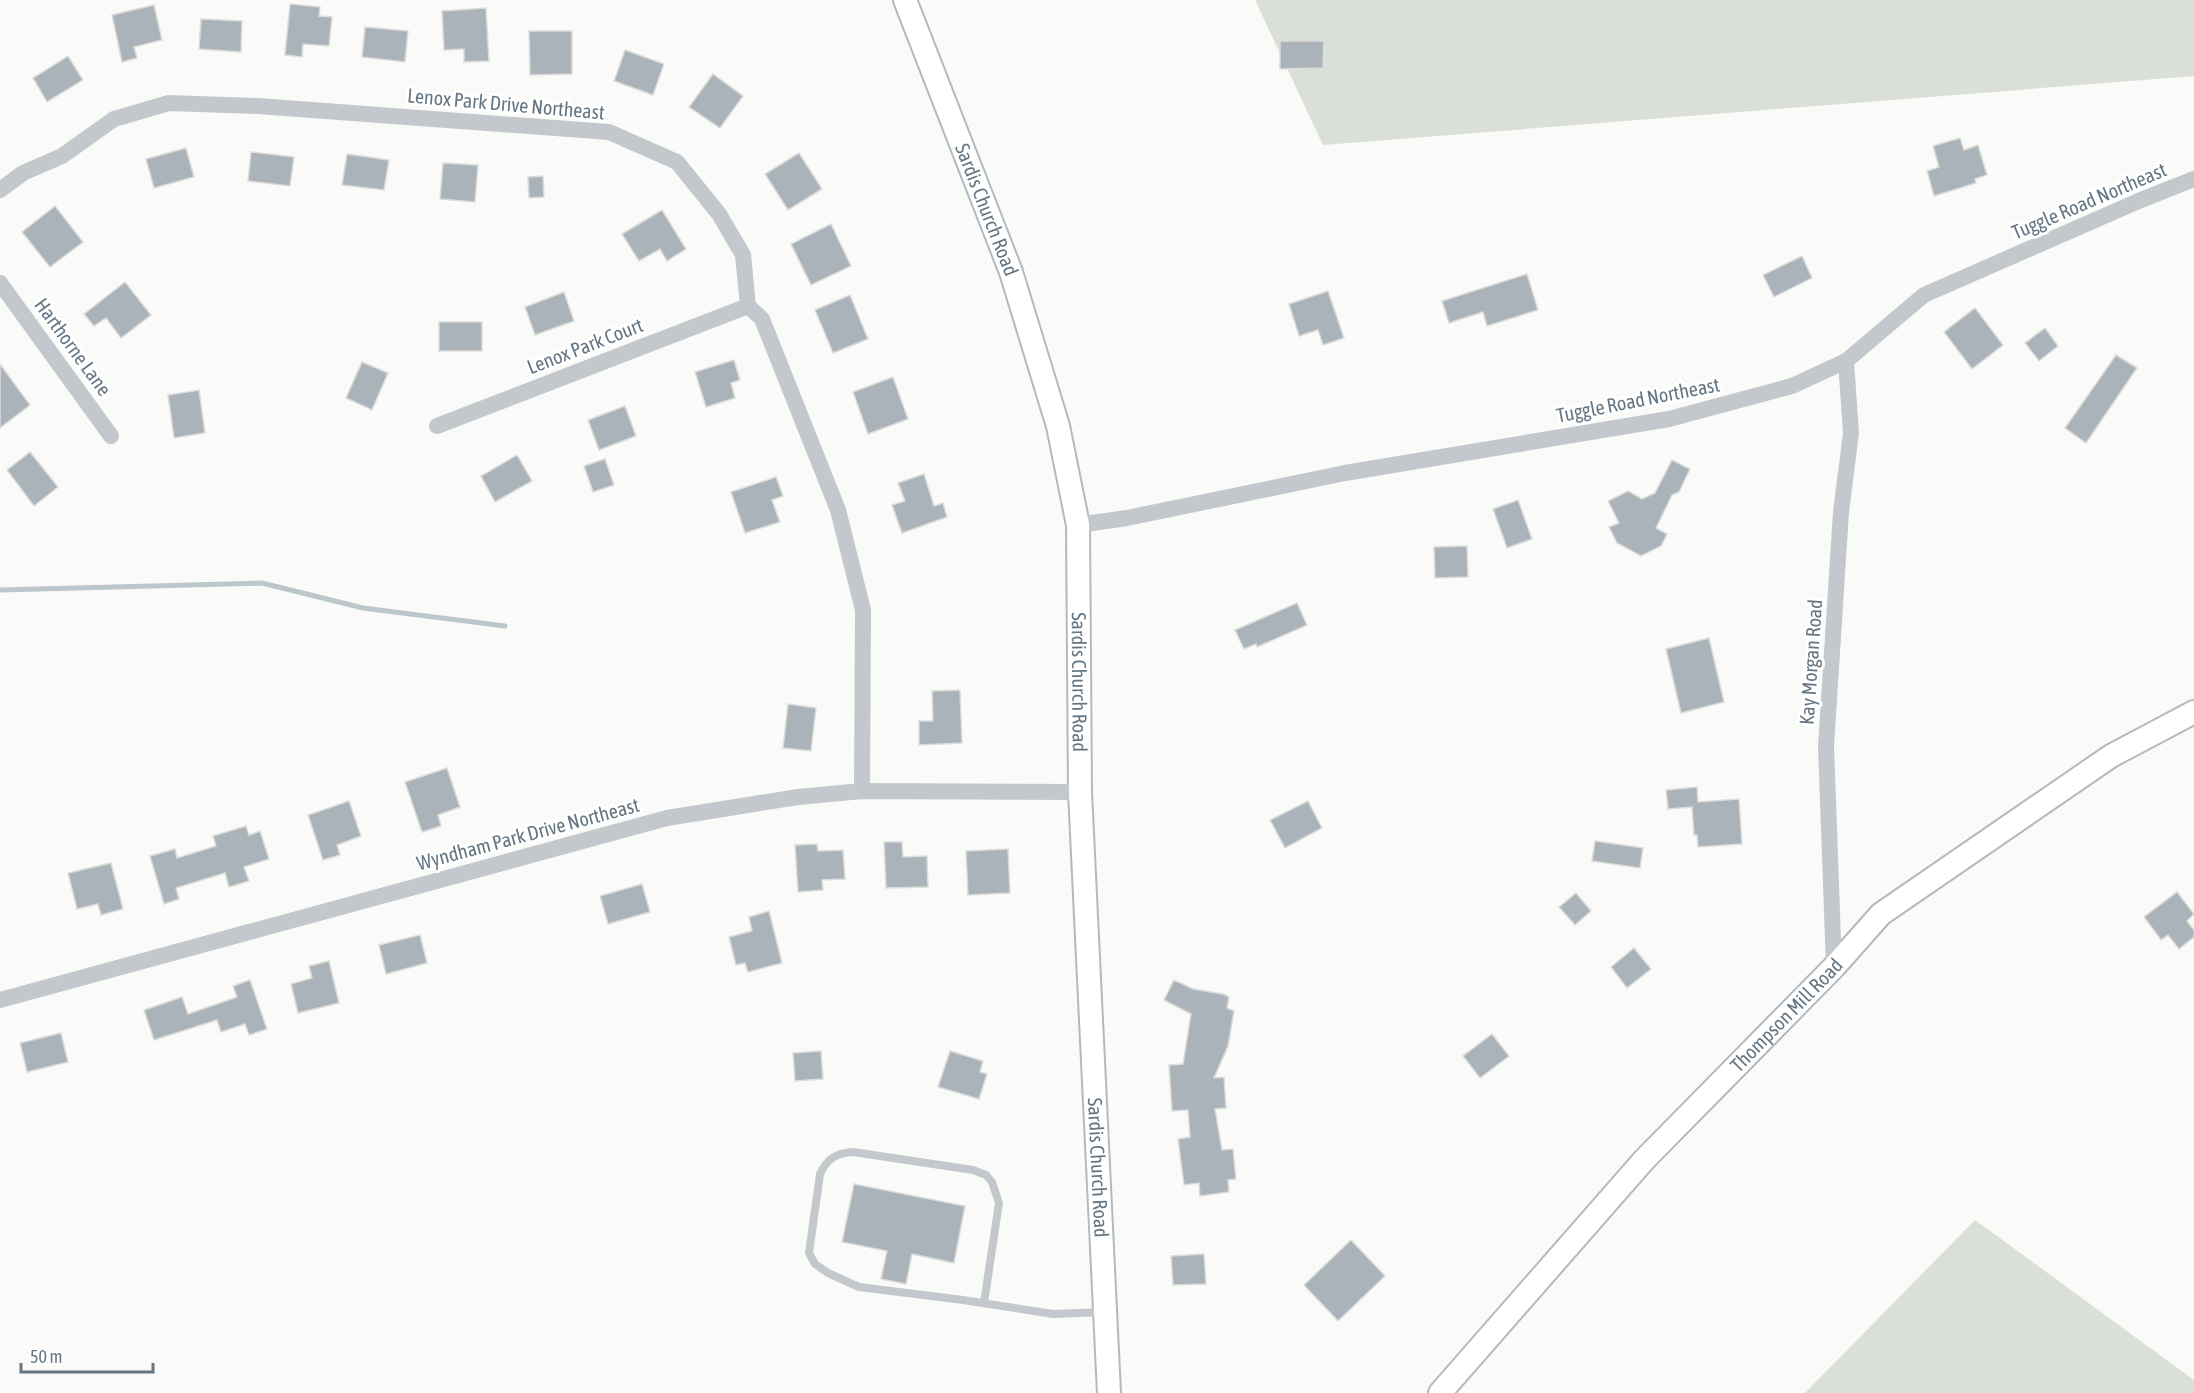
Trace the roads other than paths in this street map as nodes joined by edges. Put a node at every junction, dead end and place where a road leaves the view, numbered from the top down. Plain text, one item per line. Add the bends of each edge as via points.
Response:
1 (905, 0) edge
2 (2194, 179) edge
3 (0, 190) edge
4 (0, 283) edge
5 (748, 306) junction
6 (1846, 361) junction
7 (437, 426) dead end
8 (111, 436) dead end
9 (1078, 525) junction
10 (2194, 712) edge
11 (862, 790) junction
12 (1080, 792) junction
13 (1834, 967) junction
14 (0, 1000) edge
15 (984, 1303) junction
16 (1105, 1312) junction
17 (1109, 1393) edge
18 (1440, 1393) edge

1 - 9 street, Sardis Church Road via 1011,272 1058,426
2 - 6 street, Tuggle Road Northeast via 1923,295
3 - 5 street, Lenox Park Drive Northeast via 23,173 62,156 114,119 169,103 609,132 677,162 719,214 743,255
4 - 8 street, Harthorne Lane
5 - 7 street, Lenox Park Court
5 - 11 street via 762,319 838,510 863,610
6 - 9 street, Tuggle Road Northeast via 1792,386 1669,419 1346,473
6 - 13 street, Kay Morgan Road via 1851,433 1841,512 1826,746
9 - 12 street, Sardis Church Road
10 - 13 street, Thompson Mill Road via 2111,756 1881,914
11 - 12 street, Wyndham Park Drive Northeast
11 - 14 street, Wyndham Park Drive Northeast via 667,818
12 - 16 street, Sardis Church Road
13 - 18 street, Thompson Mill Road via 1644,1160
15 - 15 lane via 859,1287 814,1264 809,1252 811,1230 825,1164 841,1153 853,1152 973,1170 986,1176 999,1203
15 - 16 lane via 1053,1314
16 - 17 street, Sardis Church Road

